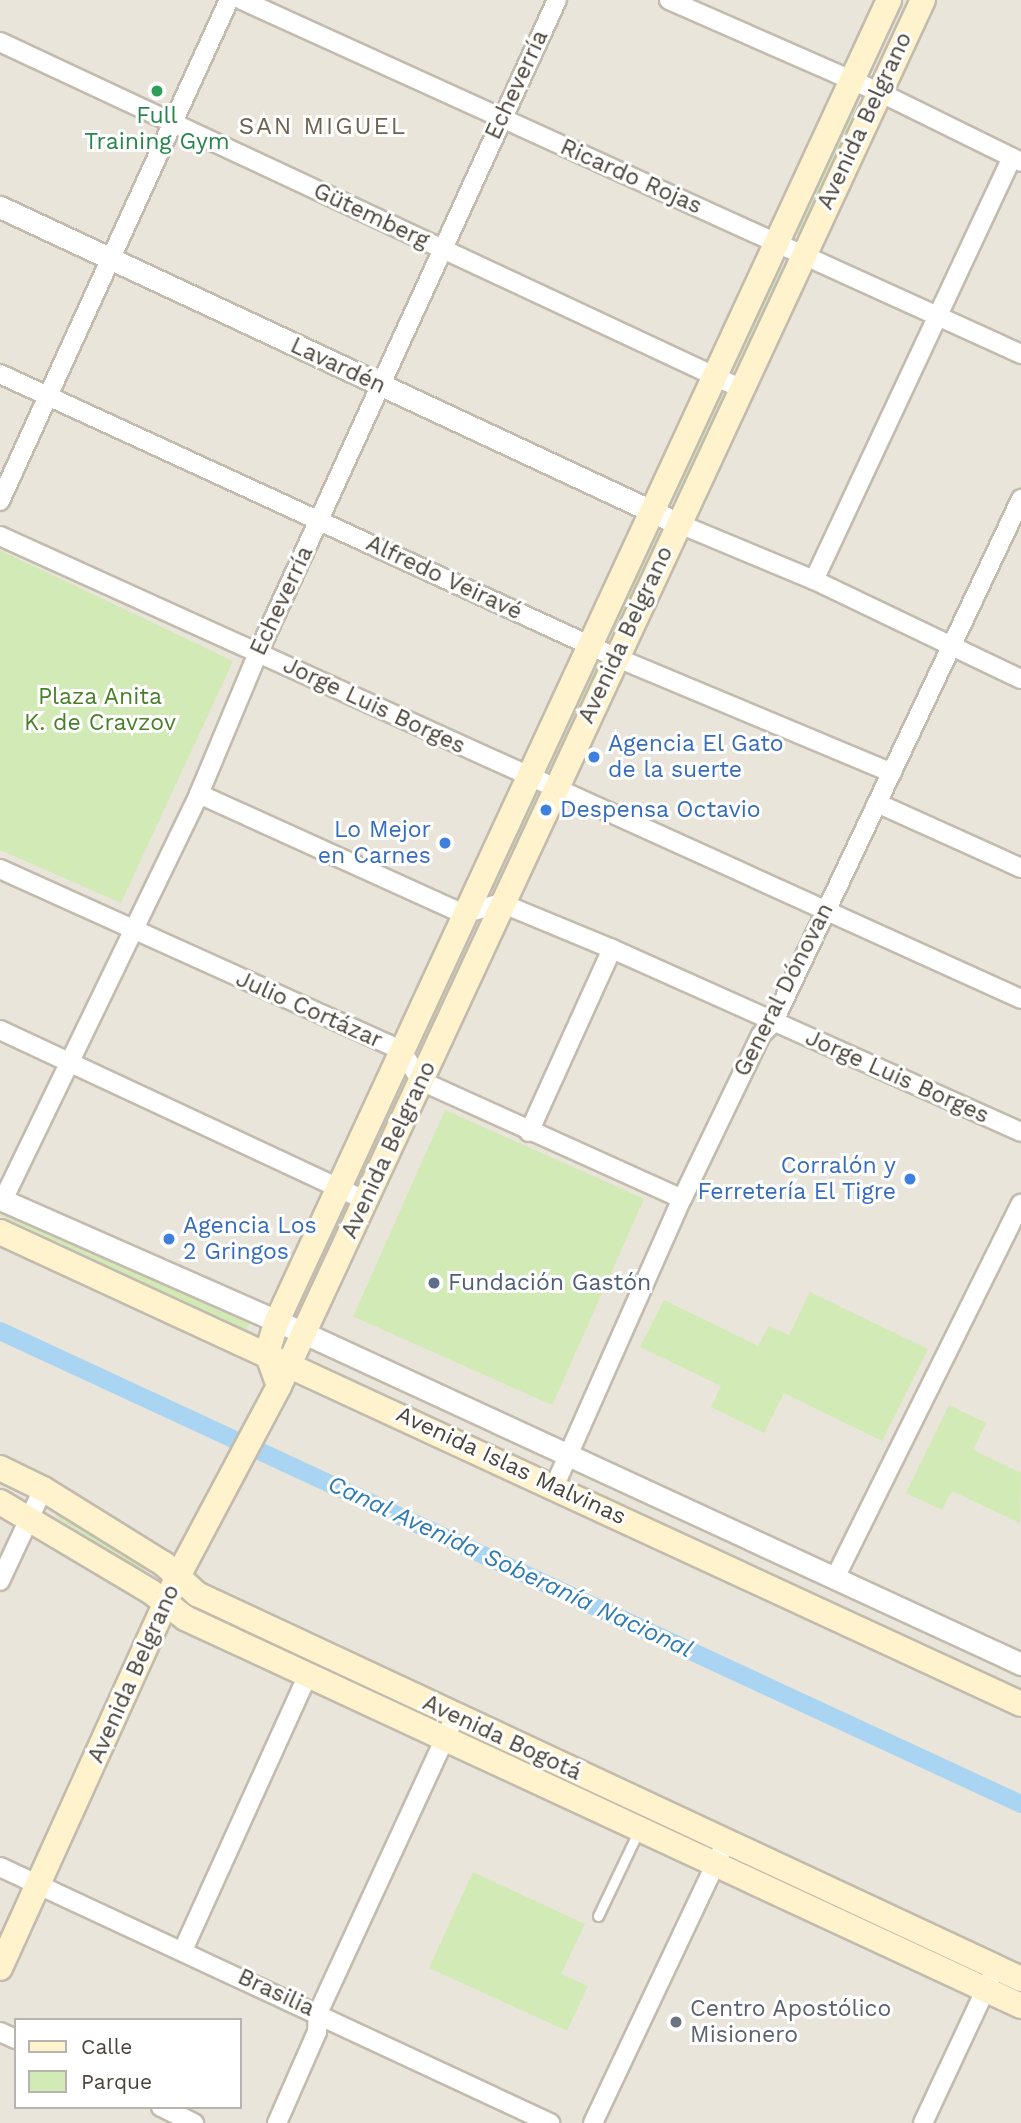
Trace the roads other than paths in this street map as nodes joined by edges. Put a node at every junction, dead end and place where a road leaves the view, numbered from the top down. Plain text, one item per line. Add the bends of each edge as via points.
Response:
1 (229, 0) edge
2 (242, 0) edge
3 (557, 0) edge
4 (669, 0) edge
5 (889, 0) edge
6 (923, 0) edge
7 (0, 43) edge
8 (852, 80) junction
9 (879, 92) junction
10 (501, 119) junction
11 (171, 123) junction
12 (1017, 160) edge
13 (0, 207) edge
14 (777, 242) junction
15 (444, 249) junction
16 (803, 254) junction
17 (111, 259) junction
18 (936, 315) junction
19 (1021, 354) edge
20 (0, 374) edge
21 (713, 375) junction
22 (383, 387) junction
23 (742, 389) junction
24 (46, 395) junction
25 (1021, 499) edge
26 (0, 501) edge
27 (651, 511) junction
28 (320, 521) junction
29 (677, 523) junction
30 (0, 536) edge
31 (814, 580) junction
32 (589, 645) junction
33 (952, 645) junction
34 (258, 653) junction
35 (615, 657) junction
36 (1021, 679) edge
37 (892, 773) junction
38 (528, 778) junction
39 (556, 788) junction
40 (199, 794) junction
41 (877, 803) junction
42 (1021, 868) edge
43 (0, 869) edge
44 (501, 903) junction
45 (826, 908) junction
46 (463, 914) junction
47 (130, 931) junction
48 (612, 949) junction
49 (1021, 999) edge
50 (773, 1023) junction
51 (0, 1030) edge
52 (401, 1050) junction
53 (69, 1062) junction
54 (421, 1081) junction
55 (529, 1132) junction
56 (1021, 1132) edge
57 (338, 1188) junction
58 (682, 1199) junction
59 (2, 1200) edge
60 (365, 1200) junction
61 (1021, 1204) edge
62 (0, 1231) edge
63 (277, 1321) junction
64 (304, 1333) junction
65 (267, 1353) junction
66 (290, 1363) junction
67 (279, 1386) junction
68 (569, 1455) junction
69 (0, 1468) edge
70 (555, 1485) junction
71 (43, 1489) junction
72 (0, 1502) edge
73 (30, 1517) junction
74 (177, 1578) junction
75 (835, 1578) junction
76 (0, 1581) edge
77 (167, 1604) junction
78 (1021, 1664) edge
79 (308, 1674) junction
80 (1021, 1704) edge
81 (455, 1717) junction
82 (442, 1740) junction
83 (638, 1832) junction
84 (727, 1840) junction
85 (712, 1866) junction
86 (0, 1867) edge
87 (38, 1884) junction
88 (598, 1916) dead end
89 (183, 1950) junction
90 (0, 1968) edge
91 (990, 1978) junction
92 (1021, 1979) edge
93 (1021, 2006) edge
94 (318, 2013) junction
95 (165, 2109) edge
96 (194, 2123) edge
97 (277, 2123) edge
98 (550, 2123) edge
99 (593, 2123) edge
100 (923, 2123) edge

1 - 11 street
2 - 10 street, Ricardo Rojas
3 - 10 street, Echeverría
4 - 8 street
5 - 8 main road, Avenida Belgrano
6 - 9 main road, Avenida Belgrano
7 - 11 street, Gütemberg
8 - 9 street
8 - 14 main road, Avenida Belgrano
9 - 12 street
9 - 16 main road, Avenida Belgrano
10 - 14 street, Ricardo Rojas
10 - 15 street, Echeverría
11 - 15 street, Gütemberg
11 - 17 street
12 - 18 street
13 - 17 street, Lavardén
14 - 16 street, Ricardo Rojas
14 - 21 main road, Avenida Belgrano
15 - 21 street, Gütemberg
15 - 22 street, Echeverría
16 - 18 street, Ricardo Rojas
16 - 23 main road, Avenida Belgrano
17 - 22 street, Lavardén
17 - 24 street
18 - 19 street, Ricardo Rojas
18 - 31 street
20 - 24 street, Alfredo Veiravé
21 - 23 street, Gütemberg
21 - 27 main road, Avenida Belgrano
22 - 27 street, Lavardén
22 - 28 street, Echeverría
23 - 29 main road, Avenida Belgrano
24 - 26 street
24 - 28 street, Alfredo Veiravé
25 - 33 street, General Dónovan
27 - 29 street, Lavardén
27 - 32 main road, Avenida Belgrano
28 - 32 street, Alfredo Veiravé
28 - 34 street, Echeverría
29 - 31 street
29 - 35 main road, Avenida Belgrano
30 - 34 street, Jorge Luis Borges
31 - 33 street
32 - 35 street, Alfredo Veiravé
32 - 38 main road, Avenida Belgrano
33 - 36 street
33 - 37 street, General Dónovan
34 - 38 street, Jorge Luis Borges
34 - 40 street, Echeverría
35 - 37 street, Alfredo Veiravé
35 - 39 main road, Avenida Belgrano
37 - 41 street, General Dónovan
38 - 39 street, Jorge Luis Borges
38 - 46 main road, Avenida Belgrano
39 - 44 main road, Avenida Belgrano
39 - 45 street, Jorge Luis Borges
40 - 46 street
40 - 47 street, Echeverría
41 - 42 street
41 - 45 street, General Dónovan
43 - 47 street, Julio Cortázar
44 - 46 street
44 - 48 street, Jorge Luis Borges
44 - 54 main road, Avenida Belgrano
45 - 49 street, Jorge Luis Borges
45 - 50 street, General Dónovan
46 - 52 main road, Avenida Belgrano
47 - 52 street, Julio Cortázar
47 - 53 street, Echeverría
48 - 50 street, Jorge Luis Borges
48 - 55 street
50 - 56 street, Jorge Luis Borges
50 - 58 street, General Dónovan via 761,1035
51 - 53 street
52 - 54 street, Julio Cortázar
52 - 57 main road, Avenida Belgrano
53 - 57 street
53 - 59 street, Echeverría
54 - 55 street
54 - 60 main road, Avenida Belgrano
55 - 58 street
57 - 60 street
57 - 63 main road, Avenida Belgrano
58 - 68 street, General Dónovan
59 - 63 street, Avenida Islas Malvinas
60 - 64 main road, Avenida Belgrano
61 - 75 street
62 - 65 main road, Avenida Islas Malvinas
63 - 64 street, Avenida Islas Malvinas
63 - 65 main road, Avenida Belgrano
64 - 66 main road, Avenida Belgrano
64 - 68 street, Avenida Islas Malvinas
65 - 66 main road, Avenida Islas Malvinas
65 - 67 main road
66 - 67 main road, Avenida Belgrano
66 - 70 main road, Avenida Islas Malvinas
67 - 74 main road, Avenida Belgrano
68 - 70 street, General Dónovan
68 - 75 street, Avenida Islas Malvinas
69 - 71 main road, Avenida Bogotá
70 - 80 main road, Avenida Islas Malvinas
71 - 73 street
71 - 74 main road, Avenida Bogotá via 164,1564
72 - 73 main road, Avenida Bogotá
73 - 76 street
73 - 77 main road, Avenida Bogotá
74 - 77 main road, Avenida Belgrano
74 - 81 main road, Avenida Bogotá via 197,1594
75 - 78 street, Avenida Islas Malvinas
77 - 79 main road, Avenida Bogotá via 185,1618
77 - 87 main road, Avenida Belgrano
79 - 82 main road, Avenida Bogotá
79 - 89 street
81 - 82 street
81 - 84 main road, Avenida Bogotá
82 - 83 main road, Avenida Bogotá
82 - 94 street
83 - 85 main road, Avenida Bogotá
83 - 88 lane
84 - 85 street
84 - 91 main road, Avenida Bogotá
85 - 91 main road, Avenida Bogotá
85 - 99 street
86 - 87 street, Brasilia
87 - 89 street, Brasilia
87 - 90 main road, Avenida Belgrano
89 - 94 street, Brasilia
91 - 92 main road, Avenida Bogotá
91 - 93 main road, Avenida Bogotá
91 - 100 street
94 - 97 street via 317,2032
94 - 98 street, Brasilia
95 - 96 street

